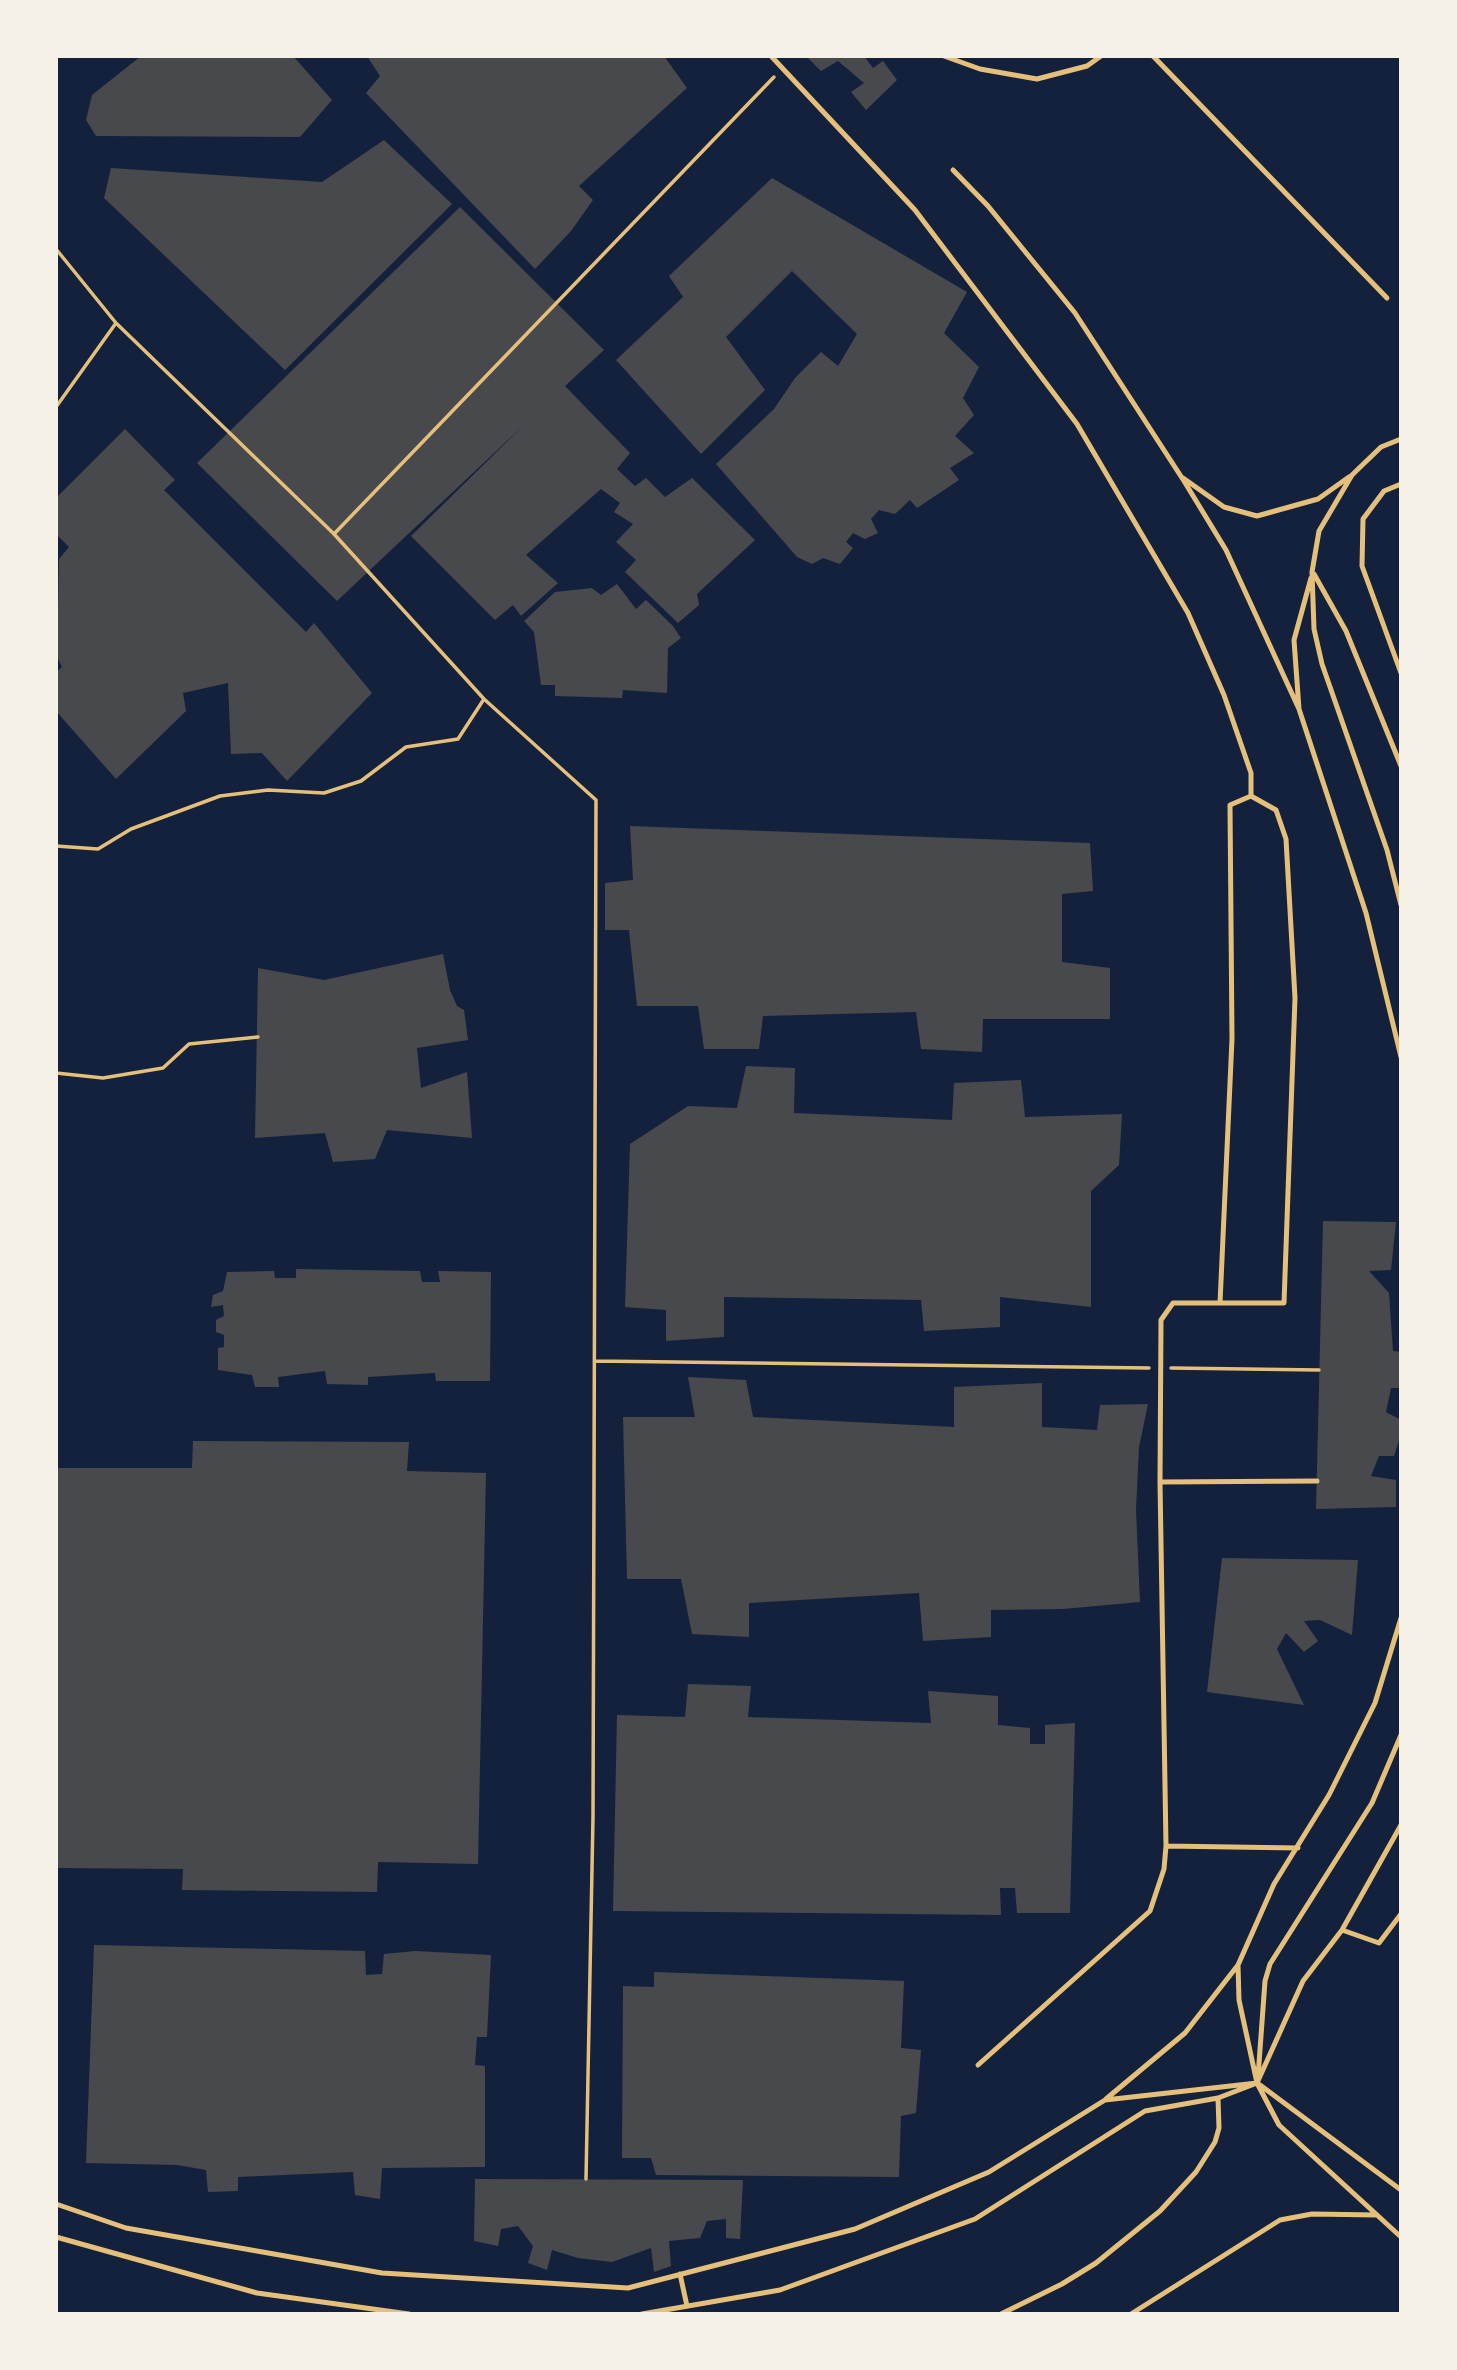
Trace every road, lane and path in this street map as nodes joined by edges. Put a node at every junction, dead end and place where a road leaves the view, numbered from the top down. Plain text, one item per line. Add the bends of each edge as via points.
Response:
1 (771, 56) edge
2 (944, 56) edge
3 (1101, 56) edge
4 (1153, 56) edge
5 (775, 76) dead end
6 (953, 170) dead end
7 (56, 249) edge
8 (1387, 298) dead end
9 (116, 323) junction
10 (56, 407) edge
11 (1401, 439) edge
12 (1352, 475) junction
13 (1180, 476) junction
14 (1401, 485) edge
15 (334, 534) junction
16 (1312, 572) junction
17 (1401, 673) edge
18 (484, 699) junction
19 (1299, 709) junction
20 (1401, 766) edge
21 (1251, 796) junction
22 (56, 846) edge
23 (1401, 905) edge
24 (258, 1037) dead end
25 (1401, 1057) edge
26 (56, 1073) edge
27 (1220, 1303) junction
28 (594, 1361) junction
29 (1152, 1368) dead end
30 (1166, 1368) dead end
31 (1320, 1370) dead end
32 (1317, 1481) dead end
33 (1160, 1482) junction
34 (1401, 1618) edge
35 (1401, 1735) edge
36 (1401, 1825) edge
37 (1166, 1846) junction
38 (1298, 1847) junction
39 (1401, 1914) edge
40 (1342, 1930) junction
41 (1238, 1965) junction
42 (978, 2065) dead end
43 (1257, 2083) junction
44 (1218, 2098) junction
45 (1105, 2100) junction
46 (586, 2179) dead end
47 (1401, 2190) edge
48 (56, 2204) edge
49 (1377, 2216) junction
50 (56, 2237) edge
51 (1401, 2237) edge
52 (680, 2274) junction
53 (687, 2306) junction
54 (410, 2314) edge
55 (642, 2314) edge
56 (1001, 2314) edge
57 (1131, 2314) edge

1 - 21 lane via 915,210 1077,424 1188,613 1251,773
2 - 3 lane via 980,69 1037,79 1087,66
4 - 8 lane
5 - 15 path
6 - 13 lane via 988,205 1075,313
7 - 9 path
9 - 10 path
9 - 15 path
11 - 12 lane via 1381,447
12 - 13 lane via 1318,499 1257,516 1224,507
12 - 16 lane via 1320,531
13 - 19 lane via 1226,550
14 - 17 lane via 1384,491 1363,519 1362,566
15 - 18 path
16 - 19 lane via 1294,640
16 - 20 lane via 1346,631
16 - 23 lane via 1314,629 1322,664 1387,850
18 - 22 path via 458,739 406,747 361,781 324,793 268,790 220,796 131,829 98,849
18 - 28 path via 596,800
19 - 25 lane via 1366,913
21 - 27 lane via 1230,805 1232,1039
21 - 27 lane via 1276,810 1287,852 1295,998 1284,1303
24 - 26 path via 189,1044 163,1068 103,1078
27 - 33 lane via 1173,1303 1161,1320
28 - 29 path
28 - 46 path
30 - 31 path
32 - 33 lane
33 - 37 lane
34 - 38 lane via 1375,1703
35 - 43 lane via 1372,1803 1270,1964
36 - 40 lane
37 - 38 lane
37 - 42 lane via 1164,1869 1150,1911
38 - 41 lane via 1274,1884
39 - 40 lane via 1380,1943
40 - 43 lane via 1303,1981
41 - 43 lane via 1239,2000
41 - 45 lane via 1185,2033
43 - 44 lane
43 - 45 lane
43 - 47 lane
43 - 49 lane via 1279,2125
44 - 53 lane via 1145,2110 975,2218 780,2290
44 - 56 lane via 1215,2142 1196,2172 1160,2211 1096,2263
45 - 52 lane via 989,2172 855,2229
48 - 52 lane via 126,2228 382,2273 628,2288
49 - 51 lane
49 - 57 lane via 1312,2214 1280,2220
50 - 54 lane via 257,2293
52 - 53 lane
53 - 55 lane

